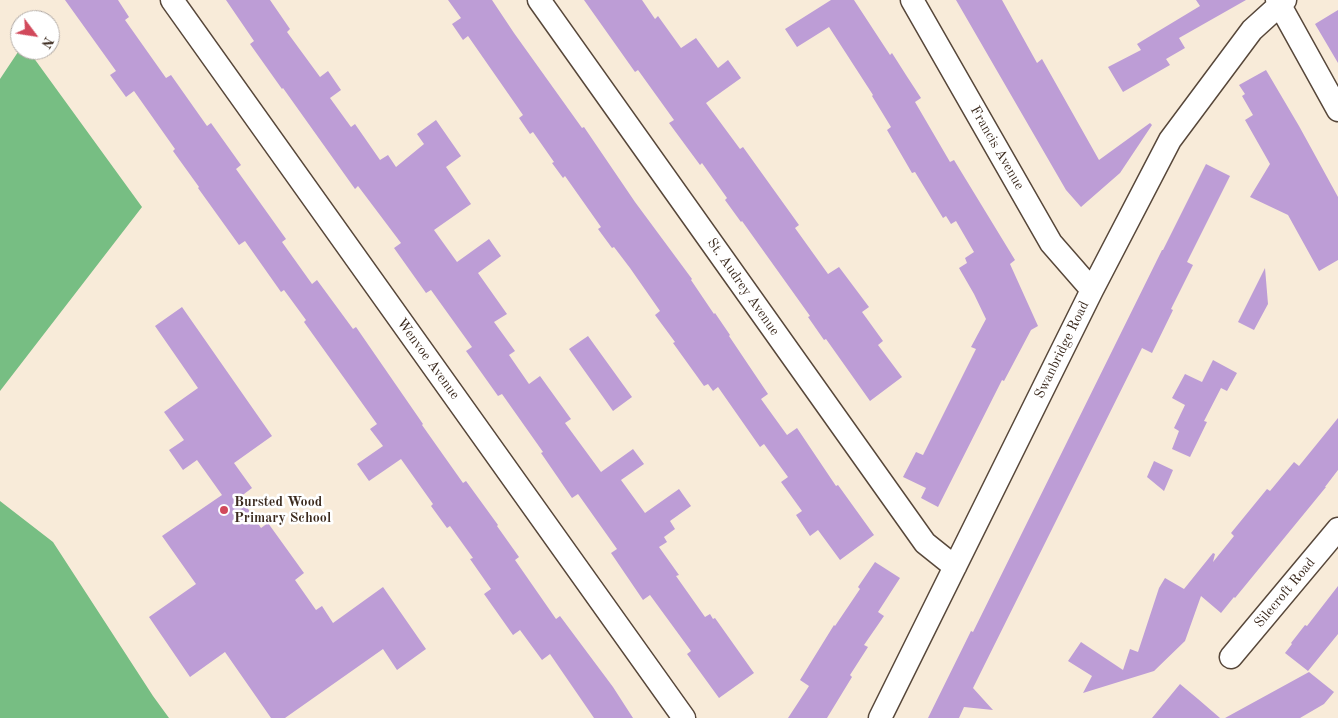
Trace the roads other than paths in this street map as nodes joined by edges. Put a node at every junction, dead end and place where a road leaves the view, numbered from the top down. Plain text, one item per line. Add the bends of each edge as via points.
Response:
1 (172, 0) edge
2 (539, 0) edge
3 (912, 0) edge
4 (1281, 2) edge
5 (1338, 110) edge
6 (1092, 290) junction
7 (1338, 529) edge
8 (955, 567) junction
9 (1231, 657) dead end
10 (684, 718) edge
11 (880, 718) edge

1 - 10 street, Wenvoe Avenue
2 - 8 street, St. Audrey Avenue via 925,542
3 - 6 street, Francis Avenue via 1051,243
4 - 5 street
4 - 6 street, Swanbridge Road via 1252,30 1170,140
6 - 8 street, Swanbridge Road
7 - 9 street, Silecroft Road
8 - 11 street, Swanbridge Road

